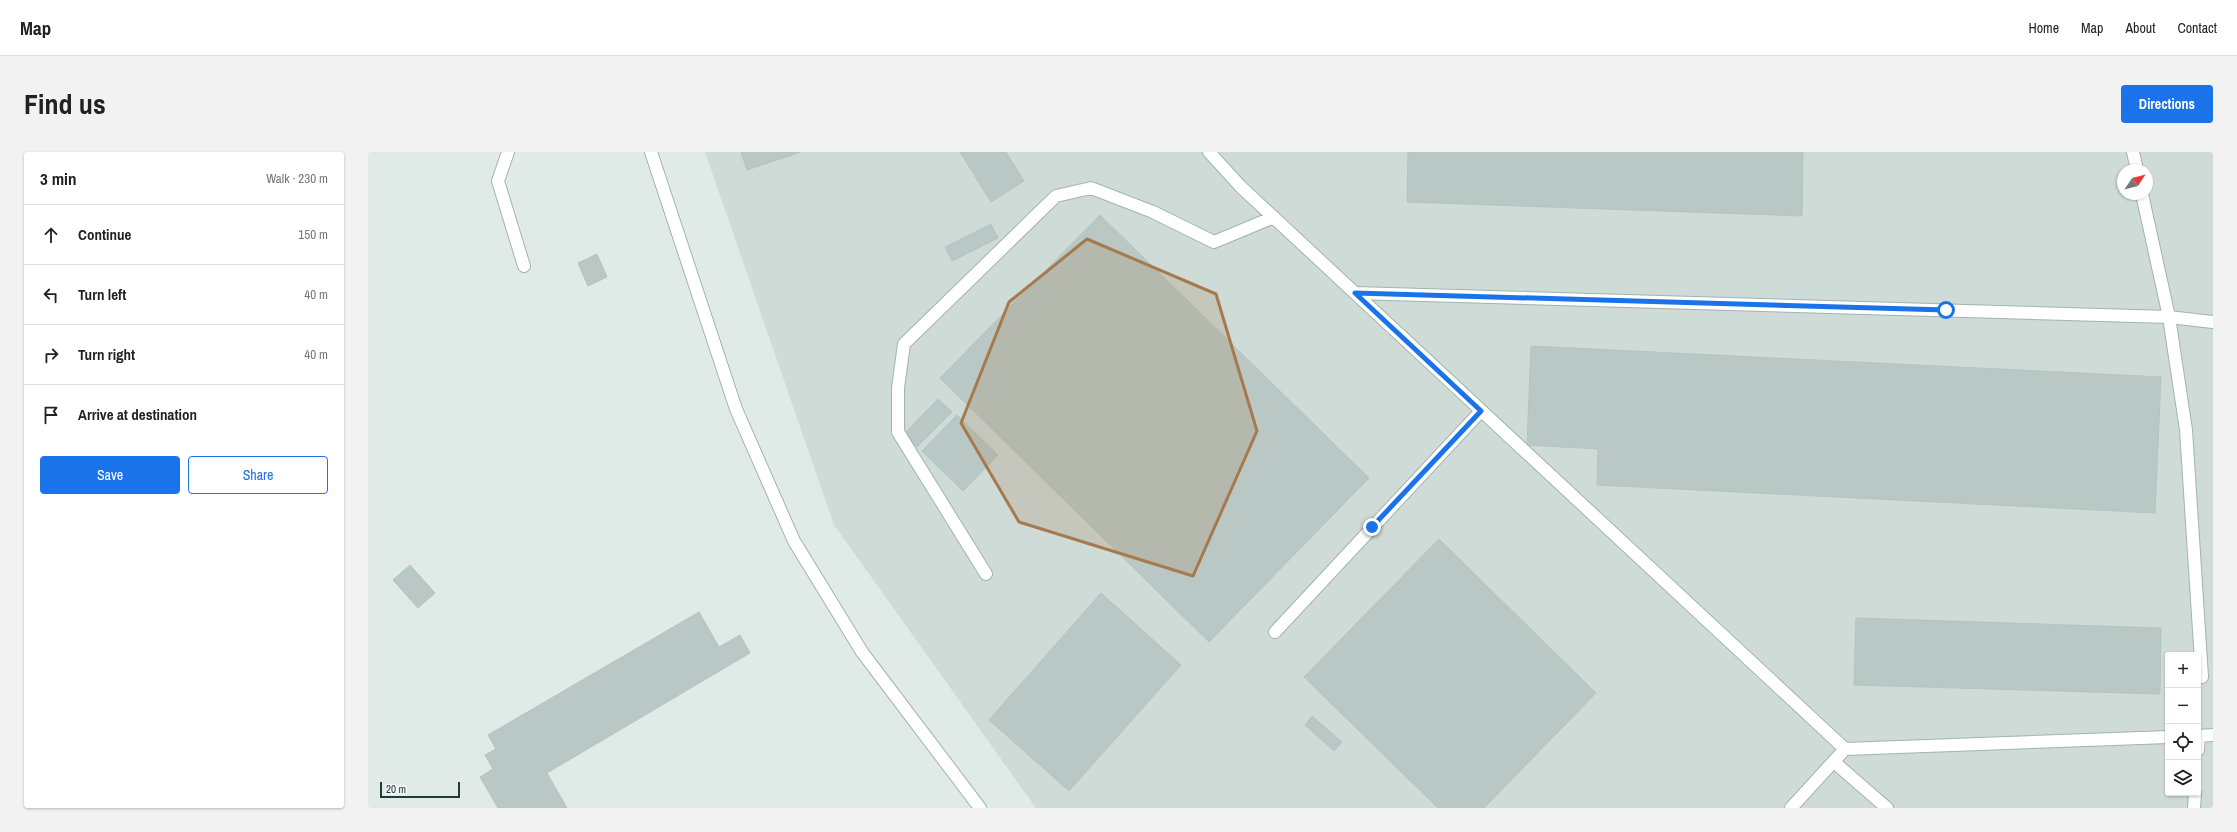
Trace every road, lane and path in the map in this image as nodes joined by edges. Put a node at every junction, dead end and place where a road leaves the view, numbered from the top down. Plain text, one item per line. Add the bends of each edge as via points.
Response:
1 (508, 152) edge
2 (651, 152) edge
3 (1209, 152) edge
4 (2133, 152) edge
5 (2136, 164) edge
6 (2143, 200) edge
7 (1274, 217) junction
8 (524, 266) dead end
9 (1355, 293) junction
10 (2169, 317) junction
11 (2213, 322) edge
12 (1481, 411) junction
13 (986, 574) dead end
14 (1275, 632) dead end
15 (2202, 677) dead end
16 (2213, 735) edge
17 (2201, 736) edge
18 (2165, 737) edge
19 (1845, 749) junction
20 (1834, 762) junction
21 (2195, 796) edge
22 (980, 808) edge
23 (1791, 808) edge
24 (1887, 808) edge
25 (2194, 808) edge

1 - 8 street via 498,181
2 - 22 street via 736,409 794,541 862,652
3 - 7 street via 1241,188
4 - 5 street
6 - 10 street
7 - 9 street
7 - 13 street via 1214,242 1153,212 1091,188 1056,196 904,344 898,388 898,432
9 - 10 street
9 - 12 street
10 - 11 street
10 - 15 street via 2186,430
12 - 14 street
12 - 19 street
16 - 17 street
18 - 19 street
19 - 20 street
20 - 23 street
20 - 24 street
21 - 25 street

